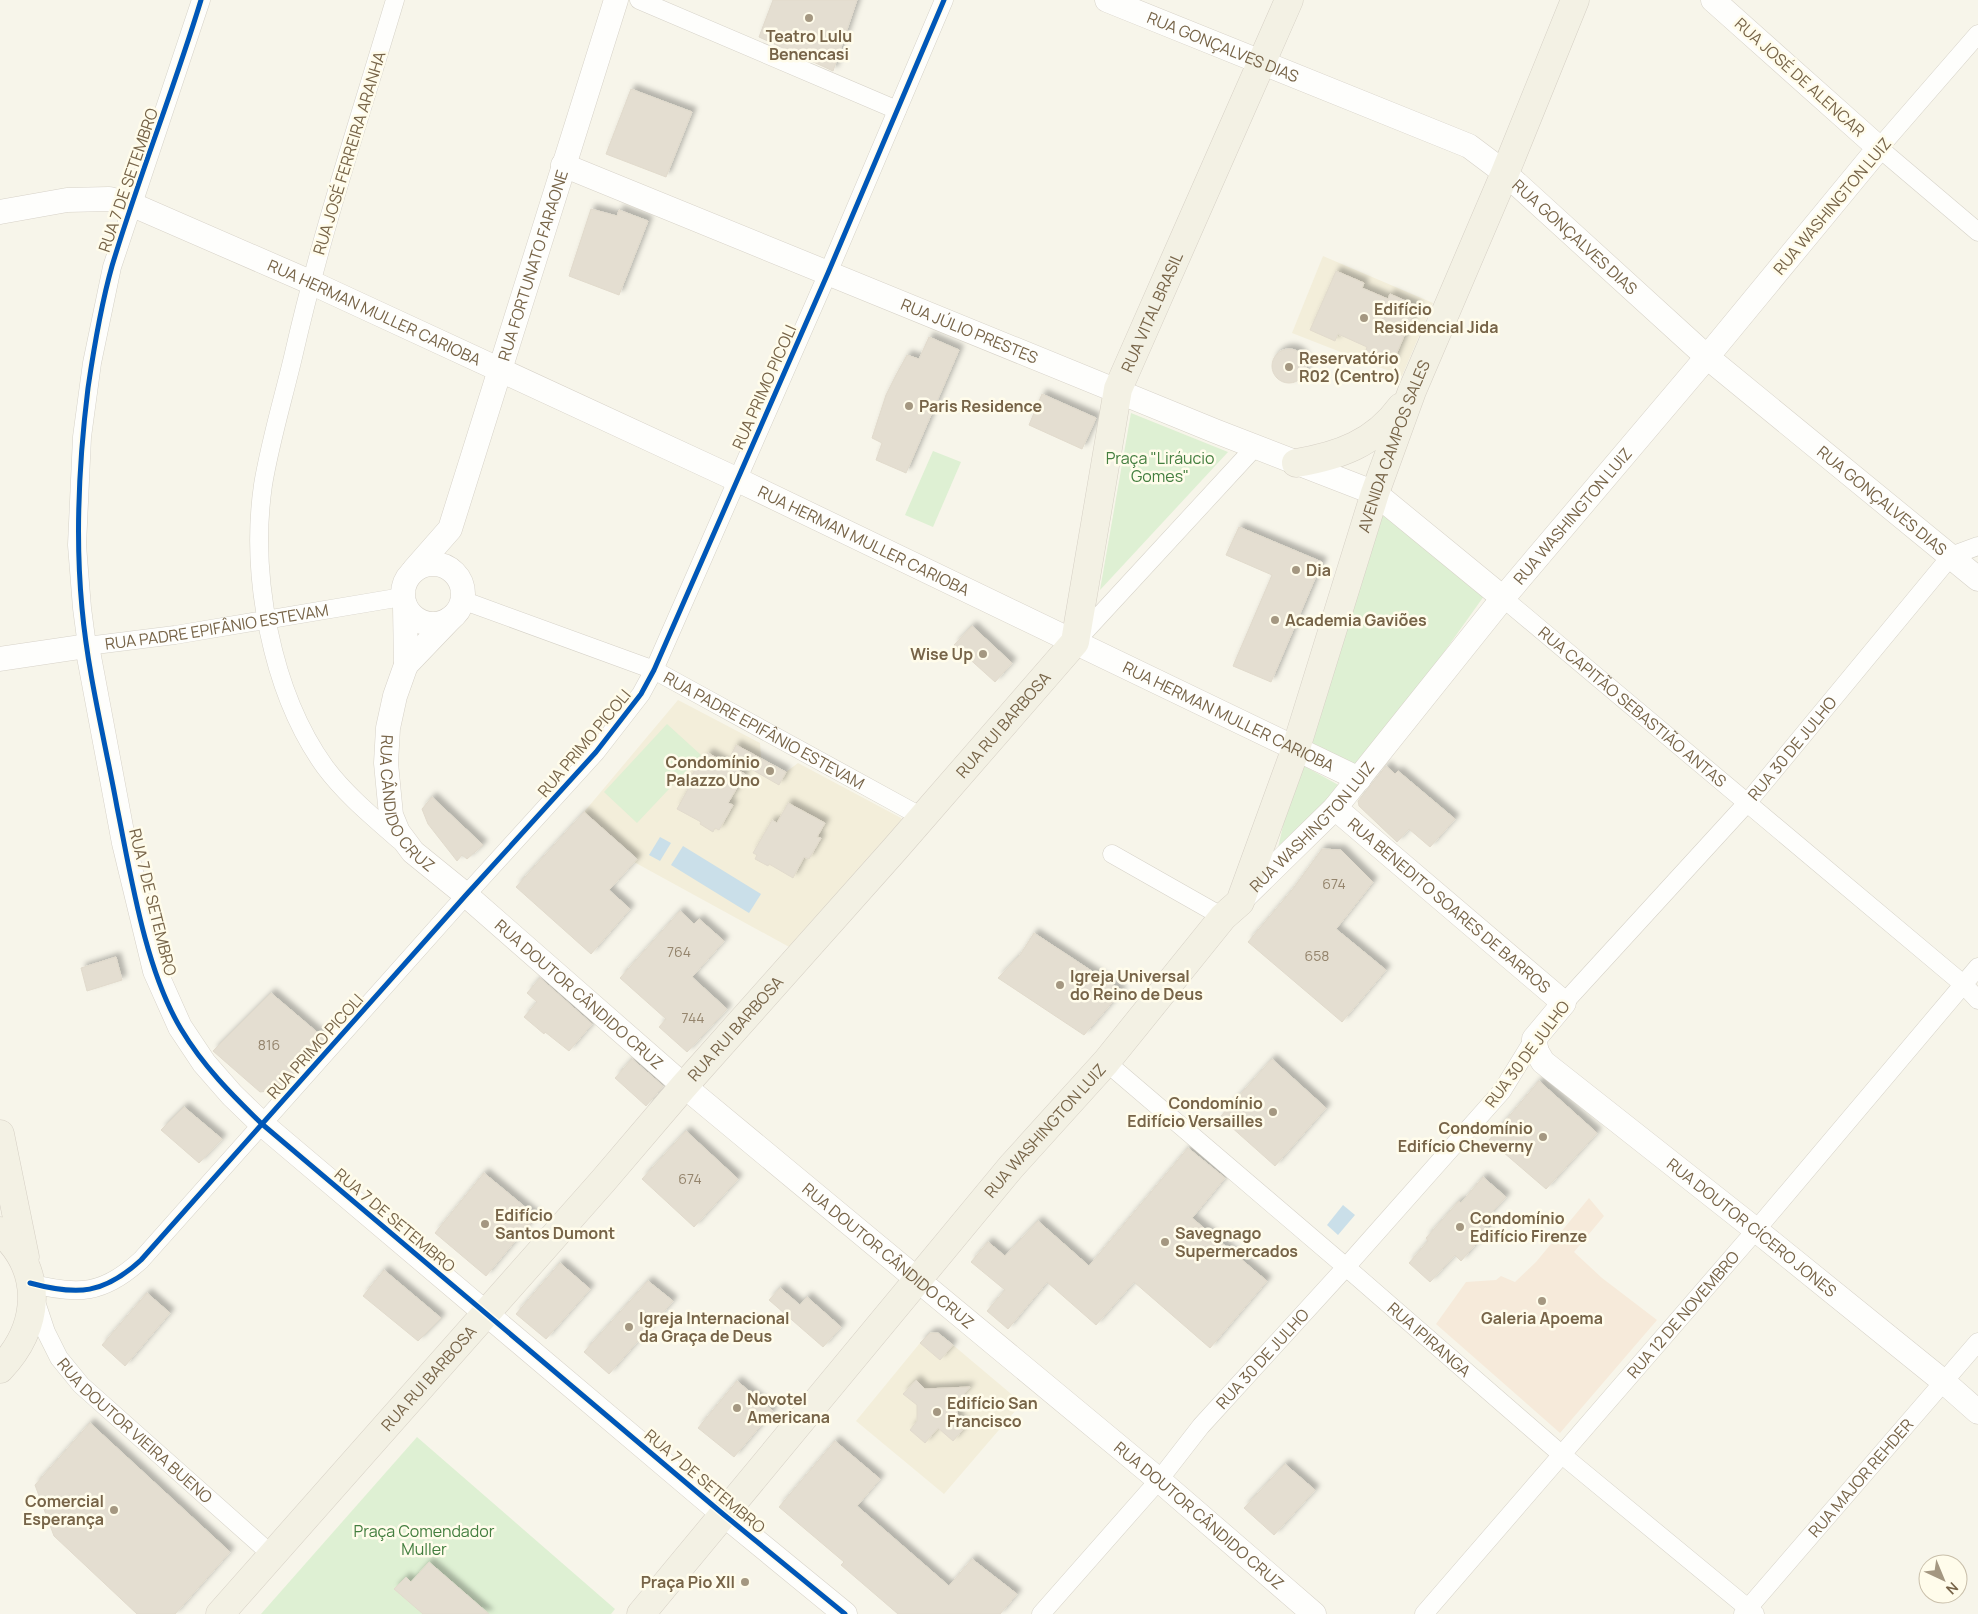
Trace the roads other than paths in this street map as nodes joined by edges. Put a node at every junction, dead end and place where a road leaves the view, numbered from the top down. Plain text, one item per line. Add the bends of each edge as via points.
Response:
1 (201, 0) edge
2 (395, 0) edge
3 (616, 0) edge
4 (640, 0) edge
5 (944, 0) edge
6 (1107, 0) edge
7 (1289, 0) edge
8 (1575, 0) edge
9 (1713, 0) edge
10 (1978, 34) edge
11 (1263, 62) junction
12 (897, 110) junction
13 (1879, 148) junction
14 (564, 165) junction
15 (1505, 173) junction
16 (133, 205) junction
17 (0, 212) edge
18 (1978, 232) edge
19 (828, 273) junction
20 (310, 282) junction
21 (1708, 357) junction
22 (499, 370) junction
23 (1118, 389) junction
24 (1412, 391) junction
25 (1256, 446) junction
26 (1296, 463) junction
27 (738, 480) junction
28 (1375, 494) junction
29 (450, 529) junction
30 (1978, 546) edge
31 (1951, 556) junction
32 (414, 570) junction
33 (1978, 579) edge
34 (1503, 598) junction
35 (404, 601) junction
36 (459, 602) junction
37 (267, 619) junction
38 (1075, 642) junction
39 (87, 646) junction
40 (0, 660) edge
41 (406, 666) junction
42 (654, 670) junction
43 (1296, 748) junction
44 (1359, 779) junction
45 (1748, 803) junction
46 (1335, 808) junction
47 (922, 817) junction
48 (413, 852) junction
49 (1112, 854) dead end
50 (466, 895) junction
51 (1231, 909) junction
52 (1978, 967) edge
53 (1963, 984) junction
54 (1978, 1000) edge
55 (1564, 1003) junction
56 (1534, 1039) junction
57 (1106, 1062) junction
58 (684, 1086) junction
59 (262, 1124) junction
60 (0, 1134) edge
61 (1756, 1230) junction
62 (0, 1231) edge
63 (1346, 1267) junction
64 (29, 1278) junction
65 (917, 1278) junction
66 (486, 1313) junction
67 (1978, 1342) edge
68 (0, 1369) edge
69 (1944, 1382) junction
70 (1978, 1412) edge
71 (1561, 1454) junction
72 (1159, 1480) junction
73 (723, 1514) junction
74 (272, 1555) junction
75 (1749, 1612) edge
76 (220, 1614) edge
77 (641, 1614) edge
78 (845, 1614) edge
79 (1040, 1614) edge
80 (1314, 1614) edge
81 (1424, 1614) edge

1 - 16 street, RUA 7 DE SETEMBRO
2 - 20 street, RUA JOSÉ FERREIRA ARANHA
3 - 14 main road, RUA FORTUNATO FARAONE
4 - 12 street
5 - 12 street, RUA PRIMO PICOLI
6 - 11 main road, RUA GONÇALVES DIAS
7 - 11 main road, RUA VITAL BRASIL
8 - 15 main road, AVENIDA CAMPOS SALES
9 - 13 main road, RUA JOSÉ DE ALENCAR
10 - 13 street, RUA WASHINGTON LUIZ
11 - 15 main road, RUA GONÇALVES DIAS via 1469,146
11 - 23 main road, RUA VITAL BRASIL
12 - 19 street, RUA PRIMO PICOLI
13 - 18 street, RUA JOSÉ DE ALENCAR
13 - 21 main road, RUA WASHINGTON LUIZ
14 - 19 main road, RUA JÚLIO PRESTES
14 - 22 main road, RUA FORTUNATO FARAONE
15 - 21 main road, RUA GONÇALVES DIAS
15 - 24 main road, AVENIDA CAMPOS SALES
16 - 17 main road, RUA HERMAN MULLER CARIOBA via 109,199 67,200
16 - 20 main road, RUA HERMAN MULLER CARIOBA
16 - 39 street, RUA 7 DE SETEMBRO via 100,316 82,437 77,545
19 - 23 main road, RUA JÚLIO PRESTES
19 - 27 street, RUA PRIMO PICOLI
20 - 22 main road, RUA HERMAN MULLER CARIOBA
20 - 37 street, RUA JOSÉ FERREIRA ARANHA via 263,484 258,537
21 - 31 main road, RUA GONÇALVES DIAS
21 - 34 main road, RUA WASHINGTON LUIZ
22 - 27 main road, RUA HERMAN MULLER CARIOBA
22 - 29 main road, RUA FORTUNATO FARAONE
23 - 25 main road, RUA JÚLIO PRESTES
23 - 38 main road, RUA VITAL BRASIL
24 - 26 main road via 1388,422 1368,440 1343,452
24 - 28 main road, AVENIDA CAMPOS SALES
25 - 26 main road, RUA JÚLIO PRESTES
25 - 38 street, RUA RUI BARBOSA
26 - 28 main road, RUA JÚLIO PRESTES
27 - 38 main road, RUA HERMAN MULLER CARIOBA
27 - 42 street, RUA PRIMO PICOLI
28 - 34 main road, RUA CAPITÃO SEBASTIÃO ANTAS
28 - 43 main road, AVENIDA CAMPOS SALES
29 - 32 main road
29 - 36 main road
30 - 31 street
31 - 33 main road, RUA GONÇALVES DIAS
31 - 45 street, RUA 30 DE JULHO
32 - 35 main road via 403,587
32 - 36 main road via 431,563 440,564 456,574 461,582
34 - 44 main road, RUA WASHINGTON LUIZ
34 - 45 street, RUA CAPITÃO SEBASTIÃO ANTAS
35 - 36 main road via 417,620 436,624
35 - 37 street, RUA PADRE EPIFÂNIO ESTEVAM
35 - 41 main road
36 - 41 main road
36 - 42 street, RUA PADRE EPIFÂNIO ESTEVAM
37 - 39 street, RUA PADRE EPIFÂNIO ESTEVAM
37 - 48 street, RUA JOSÉ FERREIRA ARANHA via 279,673 309,742 351,798
38 - 43 main road, RUA HERMAN MULLER CARIOBA
38 - 47 main road, RUA RUI BARBOSA
39 - 40 main road, RUA PADRE EPIFÂNIO ESTEVAM
39 - 59 main road, RUA 7 DE SETEMBRO via 124,843 155,971 180,1027 204,1063
41 - 48 main road, RUA CÂNDIDO CRUZ via 388,728 386,763 392,815 398,832
42 - 47 street, RUA PADRE EPIFÂNIO ESTEVAM
42 - 50 street, RUA PRIMO PICOLI via 641,694 596,752
43 - 44 main road, RUA HERMAN MULLER CARIOBA
43 - 51 main road, AVENIDA CAMPOS SALES
44 - 46 main road, RUA WASHINGTON LUIZ
45 - 53 street, RUA CAPITÃO SEBASTIÃO ANTAS
45 - 55 street, RUA 30 DE JULHO
46 - 51 main road, RUA WASHINGTON LUIZ
46 - 55 main road, RUA BENEDITO SOARES DE BARROS
47 - 58 main road, RUA RUI BARBOSA
48 - 50 main road, RUA CÂNDIDO CRUZ
49 - 51 street
50 - 58 main road, RUA DOUTOR CÂNDIDO CRUZ
50 - 59 street, RUA PRIMO PICOLI
51 - 57 main road, RUA WASHINGTON LUIZ
52 - 53 street, RUA 12 DE NOVEMBRO
53 - 54 street, RUA CAPITÃO SEBASTIÃO ANTAS
53 - 61 street, RUA 12 DE NOVEMBRO
55 - 56 main road, RUA 30 DE JULHO
56 - 61 main road, RUA DOUTOR CÍCERO JONES via 1543,1062
56 - 63 street, RUA 30 DE JULHO via 1502,1091
57 - 63 street, RUA IPIRANGA
57 - 65 main road, RUA WASHINGTON LUIZ
58 - 65 main road, RUA DOUTOR CÂNDIDO CRUZ
58 - 66 main road, RUA RUI BARBOSA
59 - 64 street, RUA PRIMO PICOLI via 125,1275 106,1286 87,1290 52,1289
59 - 66 main road, RUA 7 DE SETEMBRO
60 - 64 main road
61 - 69 main road, RUA DOUTOR CÍCERO JONES
61 - 71 street, RUA 12 DE NOVEMBRO
62 - 64 main road via 20,1255
63 - 71 street, RUA IPIRANGA
63 - 72 street, RUA 30 DE JULHO via 1201,1426
64 - 68 main road via 32,1297 24,1338
64 - 74 street, RUA DOUTOR VIEIRA BUENO via 46,1332 59,1358 81,1385
65 - 72 main road, RUA DOUTOR CÂNDIDO CRUZ
65 - 73 main road, RUA WASHINGTON LUIZ
66 - 73 main road, RUA 7 DE SETEMBRO
66 - 74 main road, RUA RUI BARBOSA
67 - 69 street, RUA MAJOR REHDER
69 - 70 main road, RUA DOUTOR CÍCERO JONES
69 - 75 street, RUA MAJOR REHDER
71 - 75 street, RUA IPIRANGA
71 - 81 street, RUA 12 DE NOVEMBRO
72 - 79 street, RUA 30 DE JULHO
72 - 80 main road, RUA DOUTOR CÂNDIDO CRUZ
73 - 77 main road, RUA WASHINGTON LUIZ
73 - 78 main road, RUA 7 DE SETEMBRO
74 - 76 main road, RUA RUI BARBOSA

